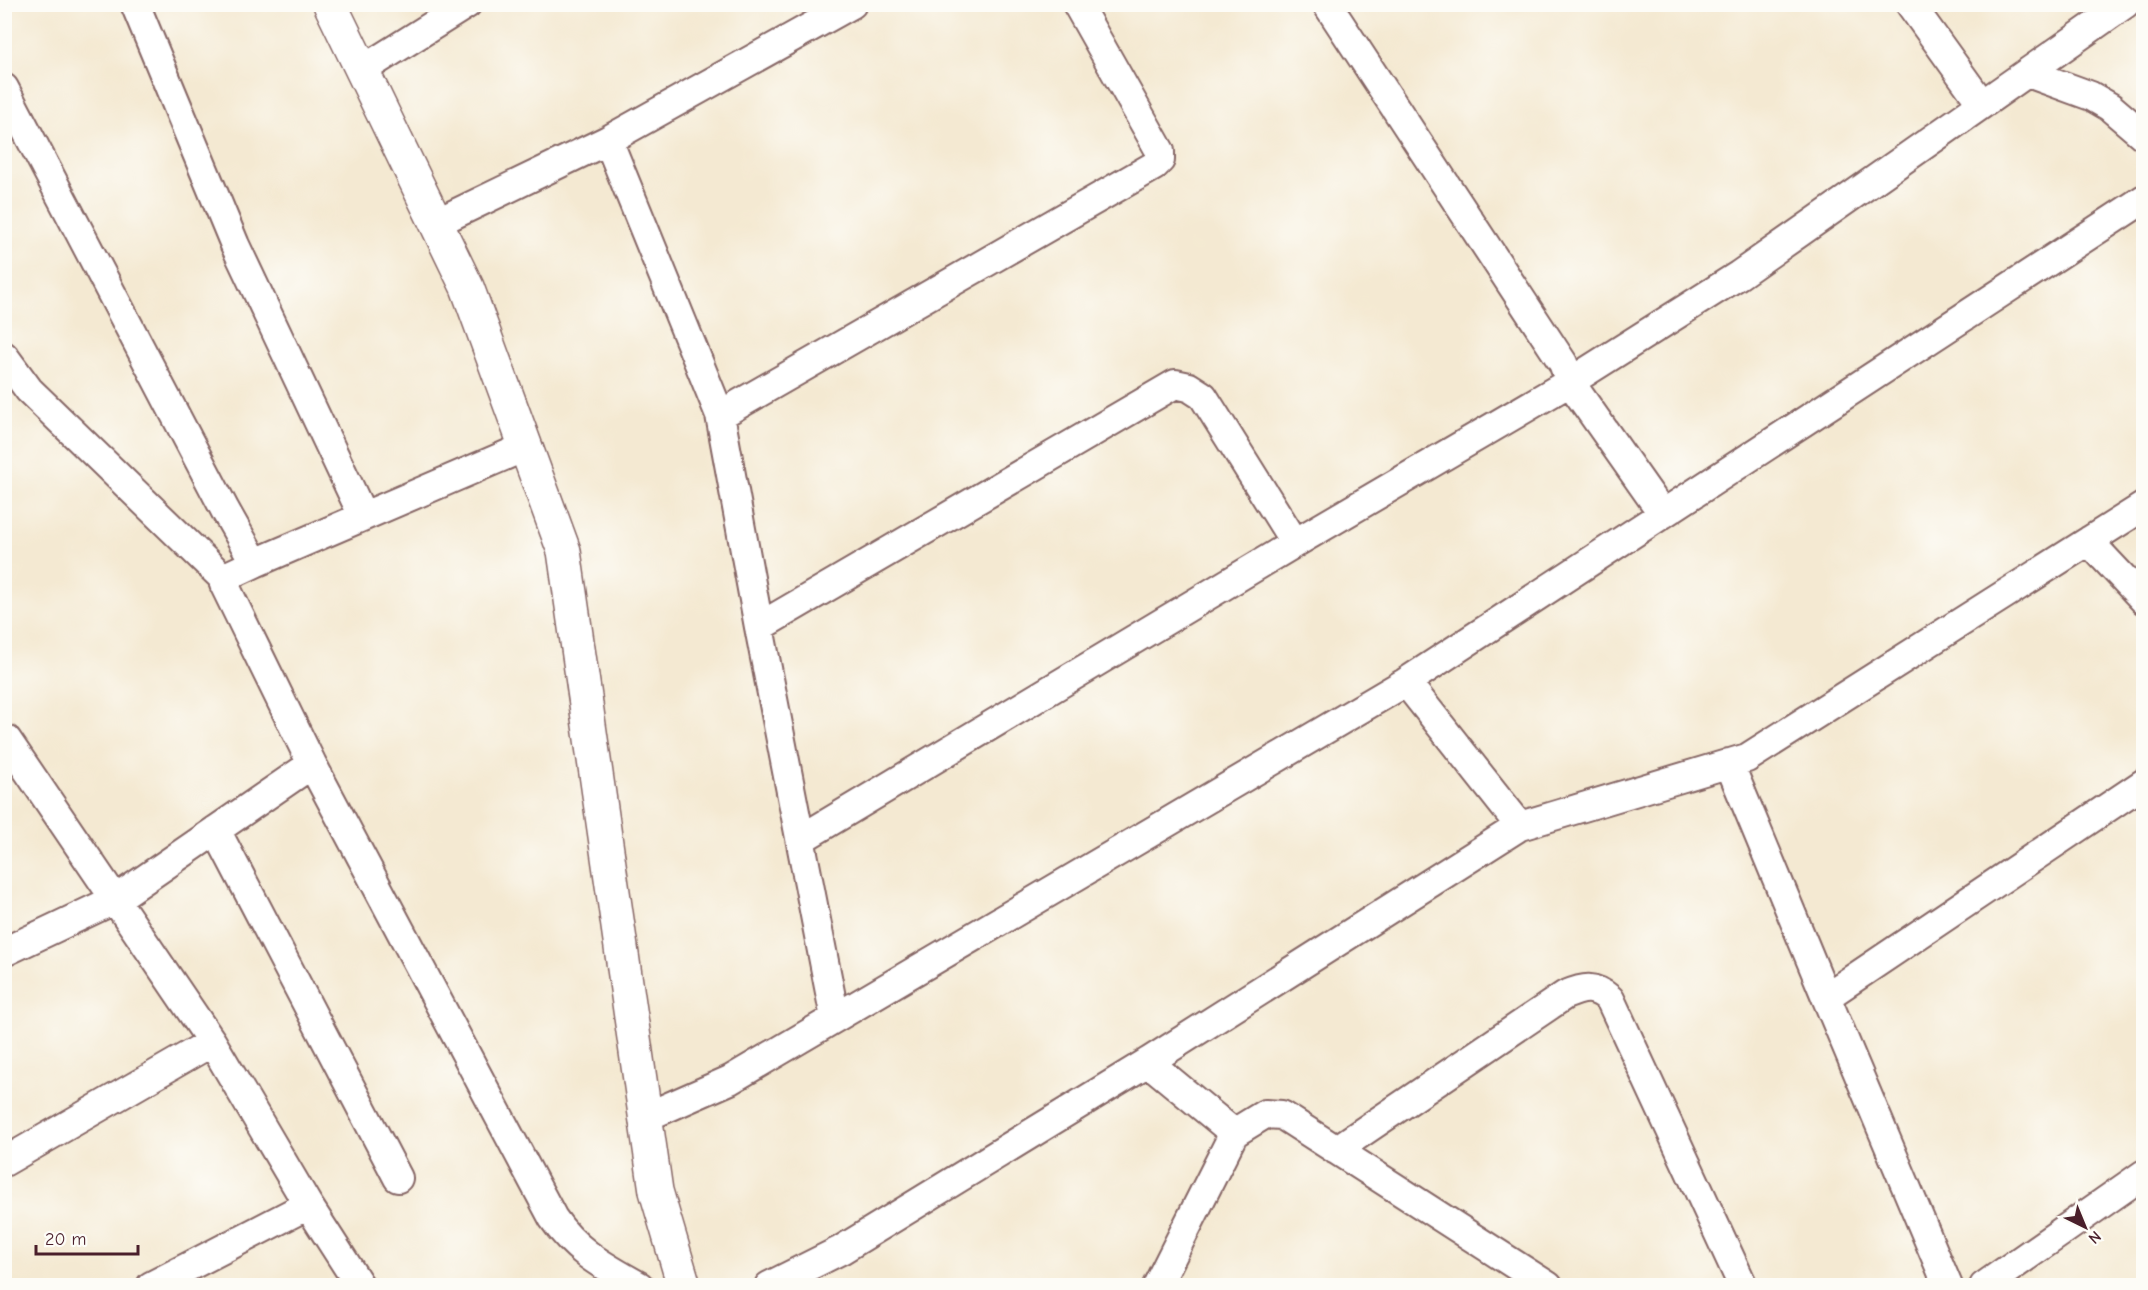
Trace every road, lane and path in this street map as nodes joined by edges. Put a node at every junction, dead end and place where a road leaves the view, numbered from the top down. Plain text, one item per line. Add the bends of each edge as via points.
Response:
1 (135, 4) edge
2 (330, 4) edge
3 (467, 4) edge
4 (852, 4) edge
5 (1077, 4) edge
6 (1327, 4) edge
7 (1910, 4) edge
8 (2125, 4) edge
9 (362, 70) junction
10 (2028, 73) junction
11 (4, 88) edge
12 (1982, 104) junction
13 (2144, 136) edge
14 (608, 140) junction
15 (2144, 199) edge
16 (436, 223) junction
17 (4, 356) edge
18 (1570, 382) junction
19 (720, 415) junction
20 (525, 447) junction
21 (2144, 506) edge
22 (1663, 514) junction
23 (363, 516) junction
24 (2090, 540) junction
25 (1295, 543) junction
26 (255, 562) junction
27 (223, 578) junction
28 (2144, 600) edge
29 (759, 627) junction
30 (1406, 682) junction
31 (4, 741) edge
32 (1729, 763) junction
33 (312, 764) junction
34 (2144, 783) edge
35 (1520, 826) junction
36 (216, 830) junction
37 (801, 839) junction
38 (116, 899) junction
39 (4, 952) edge
40 (1826, 997) junction
41 (836, 1018) junction
42 (212, 1042) junction
43 (1148, 1062) junction
44 (646, 1117) junction
45 (1234, 1133) junction
46 (1336, 1150) junction
47 (4, 1162) edge
48 (2144, 1174) edge
49 (398, 1178) dead end
50 (308, 1205) junction
51 (151, 1286) edge
52 (360, 1286) edge
53 (639, 1286) edge
54 (684, 1286) edge
55 (769, 1286) edge
56 (1157, 1286) edge
57 (1548, 1286) edge
58 (1743, 1286) edge
59 (1948, 1286) edge
60 (1984, 1286) edge

1 - 23 street via 235,245
2 - 9 street
3 - 9 street
4 - 14 street
5 - 19 street via 1160,151 1160,160
6 - 18 street via 1563,363
7 - 12 street
8 - 10 street
9 - 16 street
10 - 12 street
10 - 13 street via 2091,96
11 - 26 street
12 - 18 street via 1738,275
14 - 16 street
14 - 19 street
15 - 22 street
16 - 20 street via 467,287
17 - 27 street via 29,390
18 - 22 street
18 - 25 street
19 - 29 street
20 - 23 street
20 - 44 street via 564,551
21 - 24 street
22 - 30 street
23 - 26 street
24 - 28 street
24 - 32 street via 1747,758
25 - 29 street via 1203,396 1175,384
25 - 37 street
26 - 27 street
27 - 33 street
29 - 37 street
30 - 35 street
30 - 41 street
31 - 38 street via 7,740
32 - 35 street
32 - 40 street
33 - 36 street
33 - 53 street via 553,1218 582,1252
34 - 40 street
35 - 43 street
36 - 38 street
36 - 49 street
37 - 41 street
38 - 39 street
38 - 42 street
40 - 59 street
41 - 44 street via 730,1080
42 - 47 street
42 - 50 street
43 - 45 street
43 - 55 street via 840,1250
44 - 54 street via 656,1191
45 - 46 street via 1265,1114 1282,1116
45 - 56 street
46 - 57 street
46 - 58 street via 1565,995 1581,988 1598,989 1610,999
48 - 60 street
50 - 51 street
50 - 52 street

